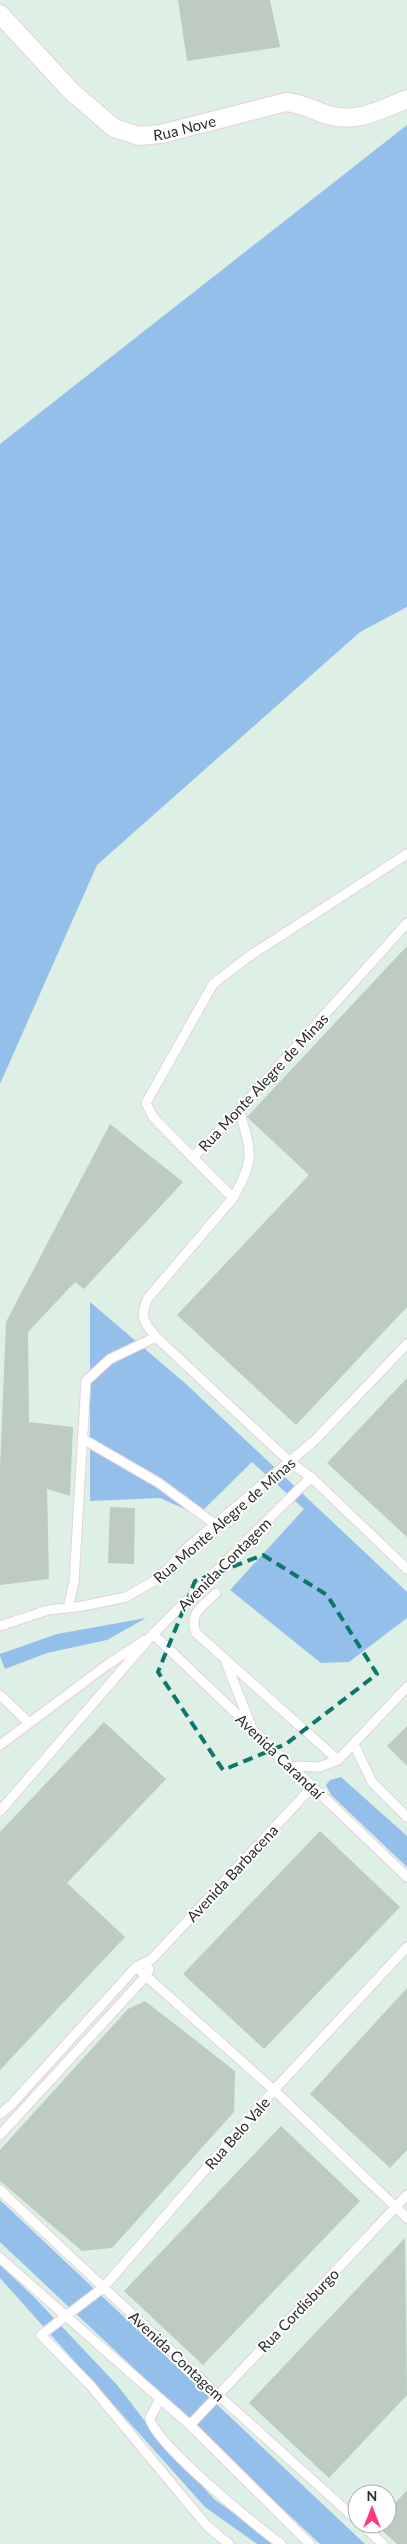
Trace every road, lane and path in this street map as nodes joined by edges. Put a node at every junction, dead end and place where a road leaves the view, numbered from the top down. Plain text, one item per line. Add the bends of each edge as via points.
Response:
1 (0, 14) edge
2 (407, 99) edge
3 (407, 854) edge
4 (407, 923) edge
5 (239, 1110) junction
6 (193, 1157) junction
7 (233, 1198) junction
8 (156, 1337) junction
9 (407, 1344) edge
10 (83, 1439) junction
11 (291, 1463) junction
12 (311, 1477) junction
13 (216, 1526) junction
14 (407, 1569) edge
15 (216, 1593) dead end
16 (68, 1608) junction
17 (0, 1626) edge
18 (153, 1634) junction
19 (223, 1657) junction
20 (407, 1687) edge
21 (0, 1695) edge
22 (29, 1723) junction
23 (252, 1730) junction
24 (354, 1744) junction
25 (0, 1745) edge
26 (338, 1760) junction
27 (290, 1766) junction
28 (312, 1787) junction
29 (0, 1811) edge
30 (407, 1817) edge
31 (407, 1876) edge
32 (407, 1948) edge
33 (152, 1959) junction
34 (136, 1967) junction
35 (147, 1975) junction
36 (274, 2090) junction
37 (0, 2114) edge
38 (0, 2135) edge
39 (0, 2190) edge
40 (407, 2195) edge
41 (396, 2207) junction
42 (407, 2218) edge
43 (0, 2258) edge
44 (104, 2287) junction
45 (67, 2316) junction
46 (218, 2395) junction
47 (160, 2399) junction
48 (190, 2425) junction
49 (347, 2511) edge
50 (372, 2534) edge
51 (229, 2544) edge
52 (281, 2544) edge
53 (310, 2544) edge
54 (383, 2544) edge

1 - 2 street, Rua Nove via 93,111 114,128 139,136 161,134 286,102 301,103 342,119 363,118
3 - 6 lane, Rua Monte Alegre de Minas via 248,957 213,984 146,1103 153,1117
4 - 5 lane, Rua Monte Alegre de Minas
5 - 6 lane, Rua Monte Alegre de Minas
5 - 7 lane via 251,1156 247,1172
6 - 7 lane
7 - 8 lane via 148,1298 141,1312 144,1323
8 - 10 lane via 110,1359 86,1381
8 - 11 lane
9 - 11 lane, Rua Monte Alegre de Minas
10 - 13 lane via 159,1483
10 - 16 lane via 74,1582
11 - 12 lane
11 - 13 lane, Rua Monte Alegre de Minas via 257,1488
12 - 14 lane
12 - 18 lane, Avenida Contagem
13 - 16 lane, Rua Monte Alegre de Minas via 187,1548 160,1578 148,1585 126,1597
15 - 19 lane via 193,1616 192,1622 196,1633
16 - 17 lane, Rua Monte Alegre de Minas via 48,1610
18 - 22 lane
18 - 23 lane, Avenida Carandaí
18 - 29 lane, Avenida Contagem
19 - 23 lane
19 - 26 lane
20 - 24 lane
21 - 22 lane
22 - 25 lane
23 - 27 lane, Avenida Carandaí
24 - 26 lane
24 - 30 lane via 372,1782
26 - 27 lane via 320,1767
27 - 28 lane, Avenida Carandaí
28 - 31 lane, Avenida Carandaí
28 - 33 lane, Avenida Barbacena
32 - 36 lane, Rua Belo Vale
33 - 34 lane, Avenida Barbacena
33 - 35 lane, Avenida Barbacena
34 - 35 lane
34 - 37 lane, Avenida Barbacena
35 - 36 lane
35 - 38 lane, Avenida Barbacena
36 - 41 lane
36 - 44 lane, Rua Belo Vale
39 - 44 lane, Avenida Contagem
40 - 41 lane, Rua Cordisburgo
41 - 42 lane
41 - 46 lane, Rua Cordisburgo
43 - 45 lane
44 - 45 lane, Rua Belo Vale
44 - 46 lane, Avenida Contagem
45 - 47 lane
45 - 51 lane, Rua Belo Vale via 41,2334 90,2385 207,2526
46 - 48 lane, Rua Cordisburgo
46 - 49 lane, Avenida Contagem
47 - 48 lane
47 - 52 lane via 150,2418 154,2430 198,2474
48 - 53 lane
50 - 54 lane

